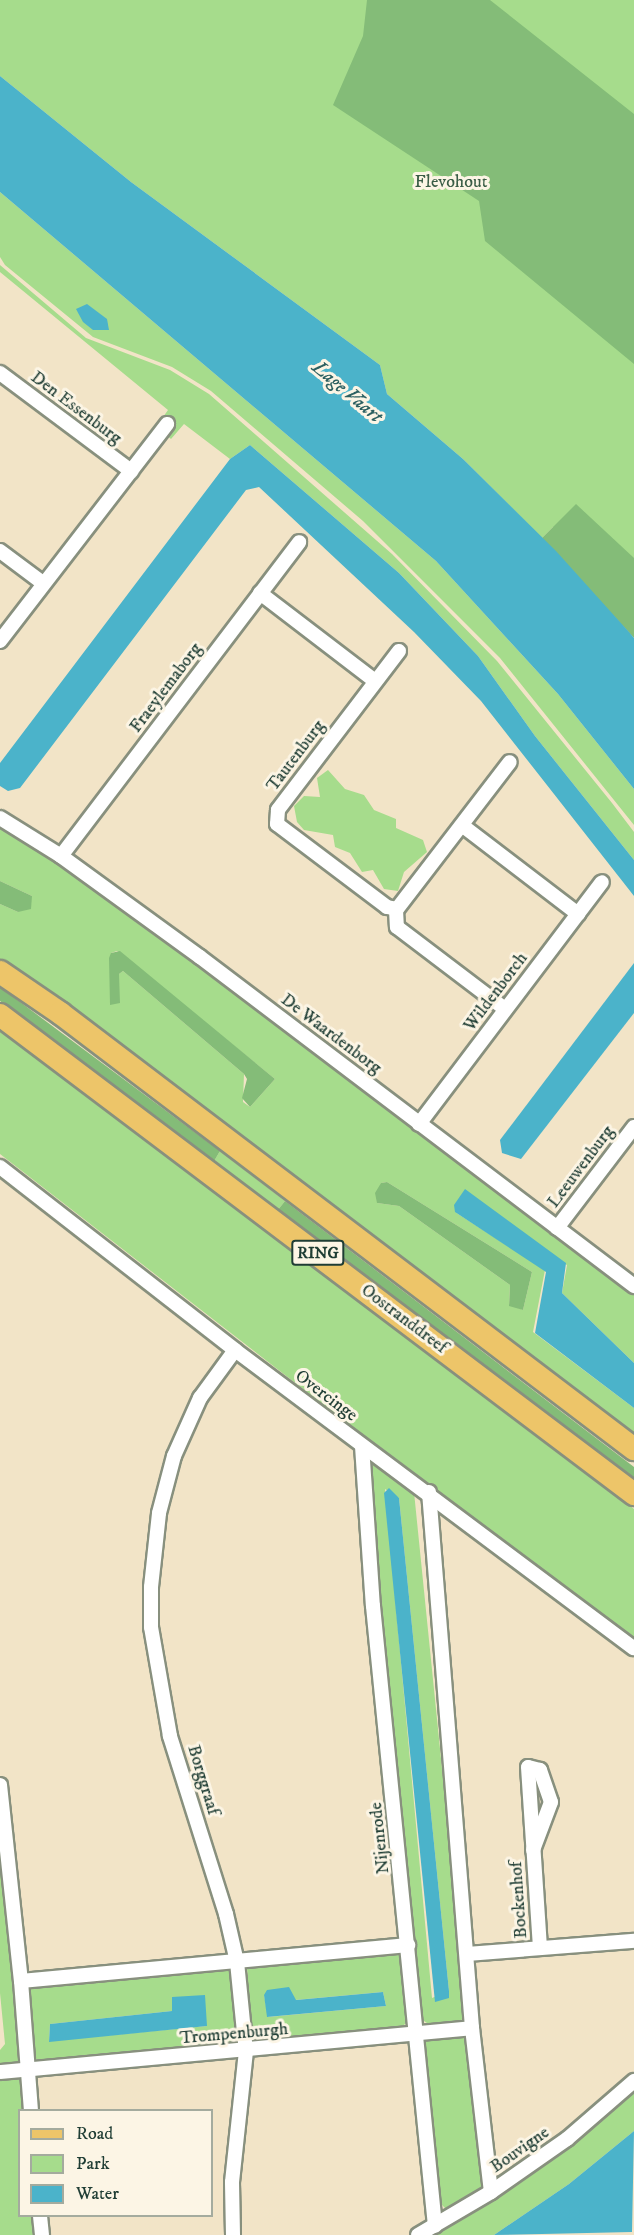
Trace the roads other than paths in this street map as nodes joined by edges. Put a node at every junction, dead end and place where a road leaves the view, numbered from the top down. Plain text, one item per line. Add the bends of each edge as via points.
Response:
1 (0, 373) edge
2 (167, 424) dead end
3 (131, 471) junction
4 (299, 542) dead end
5 (0, 551) edge
6 (43, 583) junction
7 (260, 593) junction
8 (0, 641) edge
9 (399, 651) dead end
10 (375, 681) junction
11 (510, 762) dead end
12 (0, 818) edge
13 (463, 826) junction
14 (61, 856) junction
15 (602, 882) dead end
16 (396, 910) junction
17 (578, 914) junction
18 (0, 972) edge
19 (505, 1009) junction
20 (0, 1015) edge
21 (419, 1124) junction
22 (634, 1127) edge
23 (0, 1167) edge
24 (557, 1228) junction
25 (634, 1286) edge
26 (235, 1350) junction
27 (362, 1446) junction
28 (634, 1449) edge
29 (429, 1492) junction
30 (634, 1494) edge
31 (634, 1648) edge
32 (0, 1785) edge
33 (533, 1850) junction
34 (634, 1941) edge
35 (408, 1945) junction
36 (540, 1948) junction
37 (467, 1954) junction
38 (237, 1962) junction
39 (21, 1981) junction
40 (472, 2028) junction
41 (417, 2034) junction
42 (246, 2052) junction
43 (27, 2069) junction
44 (0, 2072) edge
45 (634, 2081) edge
46 (31, 2109) edge
47 (491, 2192) junction
48 (40, 2217) edge
49 (435, 2226) junction
50 (42, 2235) edge
51 (233, 2235) edge
52 (418, 2235) edge

1 - 3 street, Den Essenburg
2 - 3 street
3 - 6 street
4 - 7 street, Fraeylemaborg
5 - 6 street
6 - 8 street
7 - 10 street
7 - 14 street, Fraeylemaborg
9 - 10 street, Tautenburg
10 - 16 street, Tautenburg via 275,818 381,903
11 - 13 street
12 - 14 street, De Waardenborg
13 - 16 street
13 - 17 street
14 - 21 street, De Waardenborg
15 - 17 street, Wildenborch
16 - 19 street via 397,927
17 - 19 street, Wildenborch
18 - 28 main road, Oostranddreef / RING via 60,1013
19 - 21 street, Wildenborch
20 - 30 main road, Oostranddreef / RING
21 - 24 street, De Waardenborg
22 - 24 street, Leeuwenburg
23 - 26 street, Overcinge
24 - 25 street, De Waardenborg
26 - 27 street, Overcinge
26 - 38 street, Borggraaf via 200,1398 174,1456 159,1513 151,1627 170,1736
27 - 29 street, Overcinge
27 - 35 street, Nijenrode via 373,1606
29 - 31 street, Overcinge
29 - 37 street
32 - 39 street
33 - 33 street, Bockenhof via 530,1803 528,1767 540,1770 551,1802
33 - 36 street, Bockenhof
34 - 36 street
35 - 38 street
35 - 41 street, Nijenrode
36 - 37 street
37 - 40 street
38 - 39 street
38 - 42 street, Borggraaf
39 - 43 street
40 - 41 street, Trompenburgh
40 - 47 street
41 - 42 street, Trompenburgh
41 - 49 street, Nijenrode
42 - 43 street, Trompenburgh
42 - 51 street, Borggraaf via 232,2182
43 - 44 street, Trompenburgh
43 - 46 street
45 - 47 street, Bouvigne via 567,2139
47 - 49 street, Bouvigne
48 - 50 street
49 - 52 street, Bouvigne

